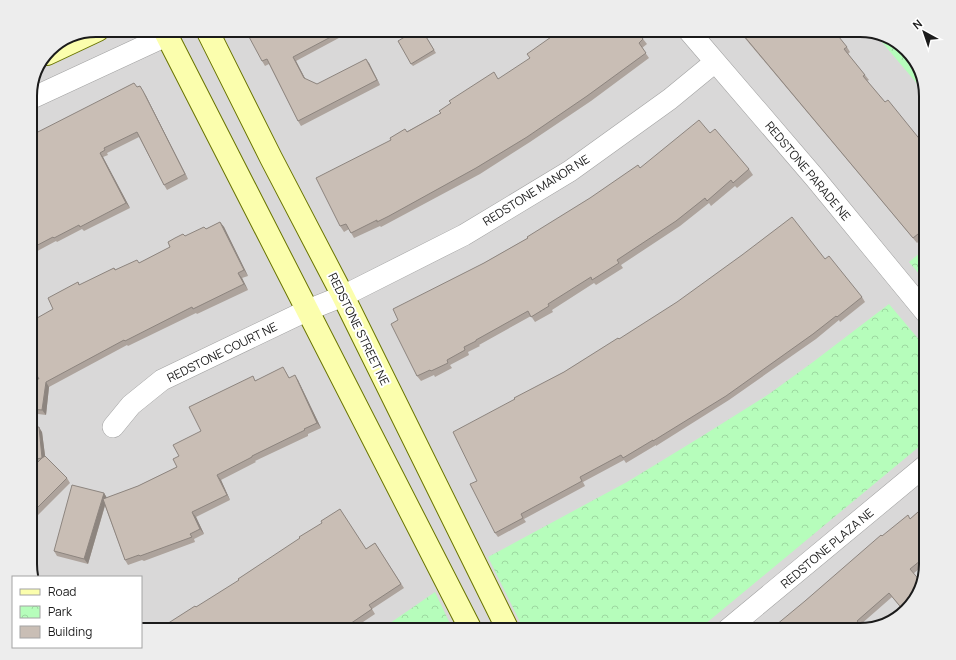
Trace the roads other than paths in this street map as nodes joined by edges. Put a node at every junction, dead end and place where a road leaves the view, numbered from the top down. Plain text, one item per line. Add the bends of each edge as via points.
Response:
1 (160, 37) edge
2 (172, 37) edge
3 (210, 37) edge
4 (694, 37) edge
5 (77, 40) edge
6 (66, 45) edge
7 (715, 62) junction
8 (37, 96) edge
9 (343, 296) junction
10 (919, 304) edge
11 (308, 310) junction
12 (114, 427) dead end
13 (919, 471) edge
14 (467, 623) edge
15 (505, 623) edge
16 (735, 623) edge

1 - 8 street
2 - 11 street
3 - 9 street, REDSTONE STREET NE
4 - 7 street, REDSTONE PARADE NE
5 - 6 street
7 - 9 street, REDSTONE MANOR NE via 670,99 570,171 464,235
7 - 10 street, REDSTONE PARADE NE
9 - 11 street, REDSTONE COURT NE
9 - 15 street, REDSTONE STREET NE
11 - 12 street, REDSTONE COURT NE via 162,380 131,405
11 - 14 street
13 - 16 street, REDSTONE PLAZA NE

